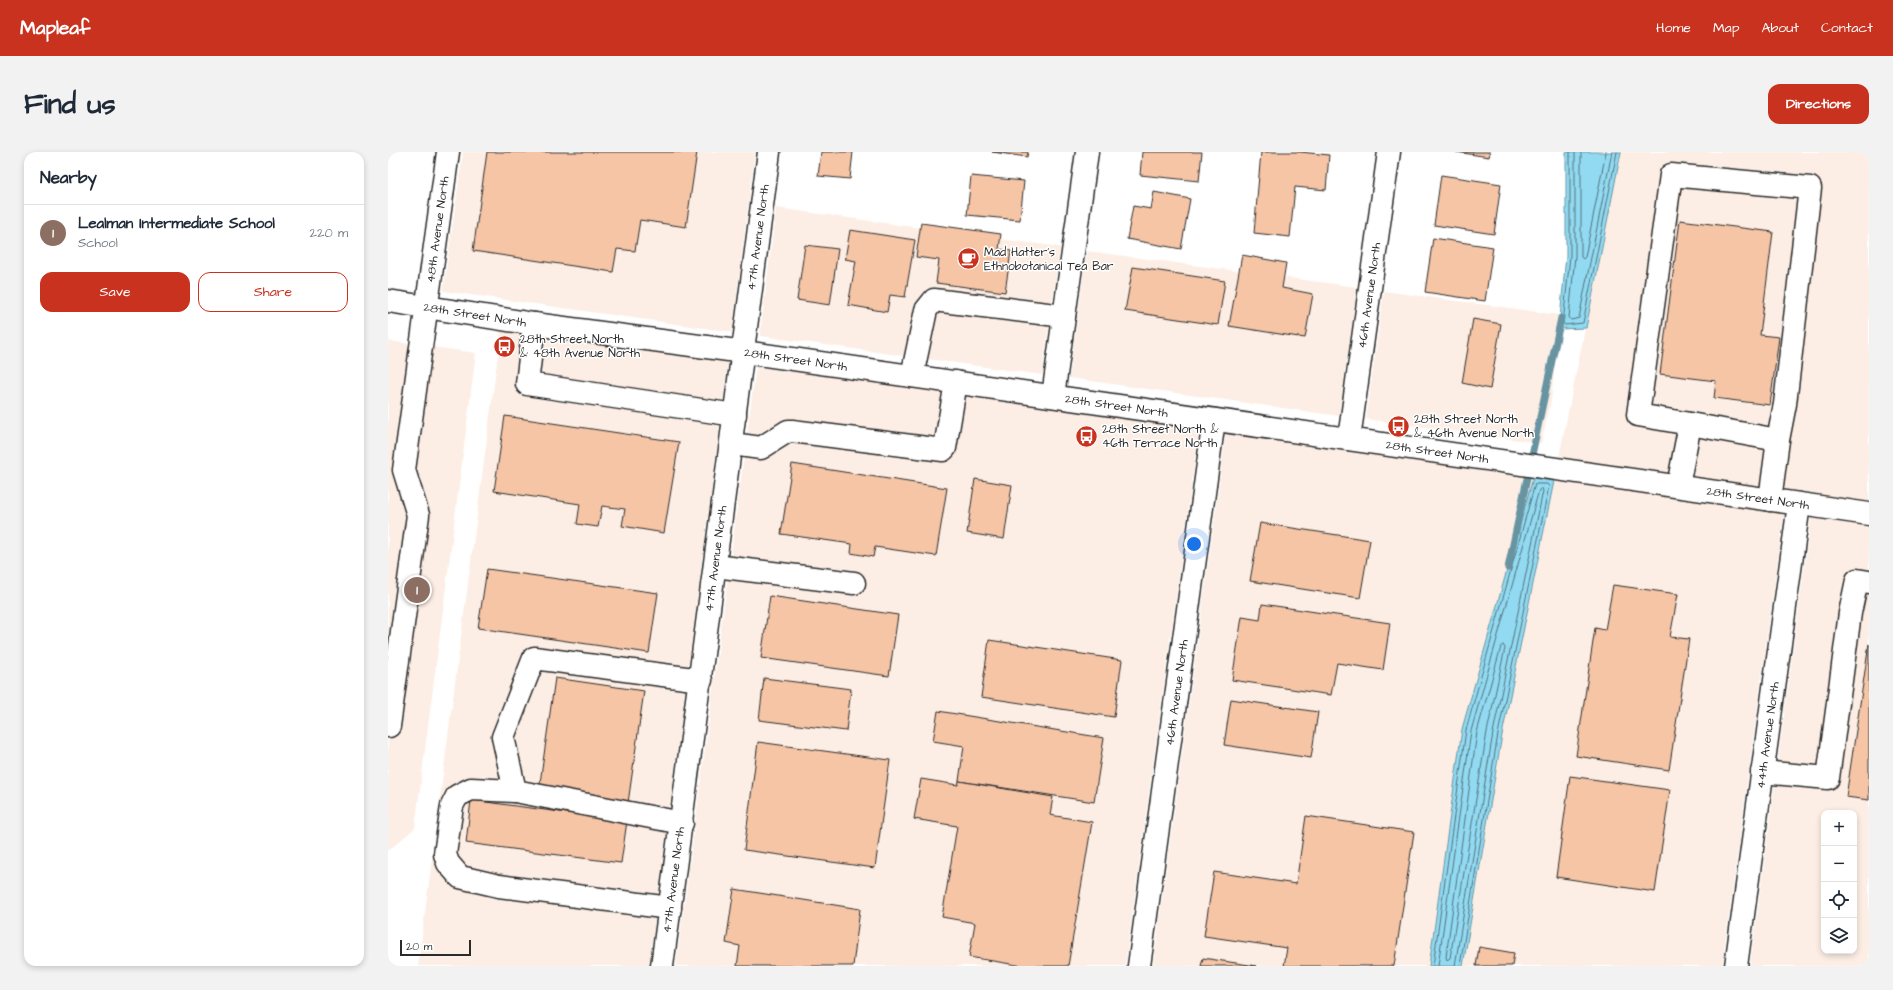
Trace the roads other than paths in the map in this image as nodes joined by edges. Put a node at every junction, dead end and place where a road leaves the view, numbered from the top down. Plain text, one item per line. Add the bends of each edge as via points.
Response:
1 (448, 152) edge
2 (769, 152) edge
3 (1087, 152) edge
4 (1389, 152) edge
5 (388, 301) edge
6 (426, 306) junction
7 (1064, 316) junction
8 (534, 324) junction
9 (744, 352) junction
10 (912, 376) junction
11 (956, 382) junction
12 (1052, 396) junction
13 (735, 415) junction
14 (1214, 420) junction
15 (1690, 424) junction
16 (1350, 439) junction
17 (1778, 440) junction
18 (732, 444) junction
19 (393, 466) edge
20 (1678, 486) junction
21 (1770, 500) junction
22 (1799, 504) junction
23 (1869, 514) edge
24 (715, 566) junction
25 (1869, 582) edge
26 (854, 583) dead end
27 (700, 680) junction
28 (389, 726) dead end
29 (1762, 772) junction
30 (515, 791) junction
31 (682, 823) junction
32 (670, 908) junction
33 (662, 966) edge
34 (1139, 966) edge
35 (1736, 966) edge

1 - 6 street, 48th Avenue North
2 - 9 street, 47th Avenue North
3 - 7 street
4 - 16 street, 46th Avenue North
5 - 6 street, 28th Street North
6 - 8 street, 28th Street North
6 - 19 street, 48th Avenue North
7 - 10 street via 934,300 926,310
7 - 12 street
8 - 9 street, 28th Street North
8 - 13 street via 526,384
9 - 10 street, 28th Street North
9 - 13 street, 47th Avenue North
10 - 11 street, 28th Street North
11 - 12 street, 28th Street North
11 - 18 street via 943,450 792,431 761,448
12 - 14 street, 28th Street North
13 - 18 street, 47th Avenue North
14 - 16 street, 28th Street North
14 - 34 street, 46th Avenue North
15 - 17 street
15 - 17 street via 1638,415 1671,175 1810,188 1785,404
15 - 20 street
16 - 20 street, 28th Street North
17 - 21 street
18 - 24 street, 47th Avenue North
19 - 28 street via 418,515
20 - 21 street, 28th Street North
21 - 22 street, 28th Street North
22 - 23 street, 28th Street North
22 - 29 street, 44th Avenue North
24 - 26 street
24 - 27 street, 47th Avenue North
25 - 29 street via 1856,580 1828,778
27 - 30 street via 534,658 503,737
27 - 31 street, 47th Avenue North
29 - 35 street, 44th Avenue North
30 - 31 street
30 - 32 street via 471,789 457,796 452,806 445,854 448,863 460,877 499,886
31 - 32 street, 47th Avenue North
32 - 33 street, 47th Avenue North

